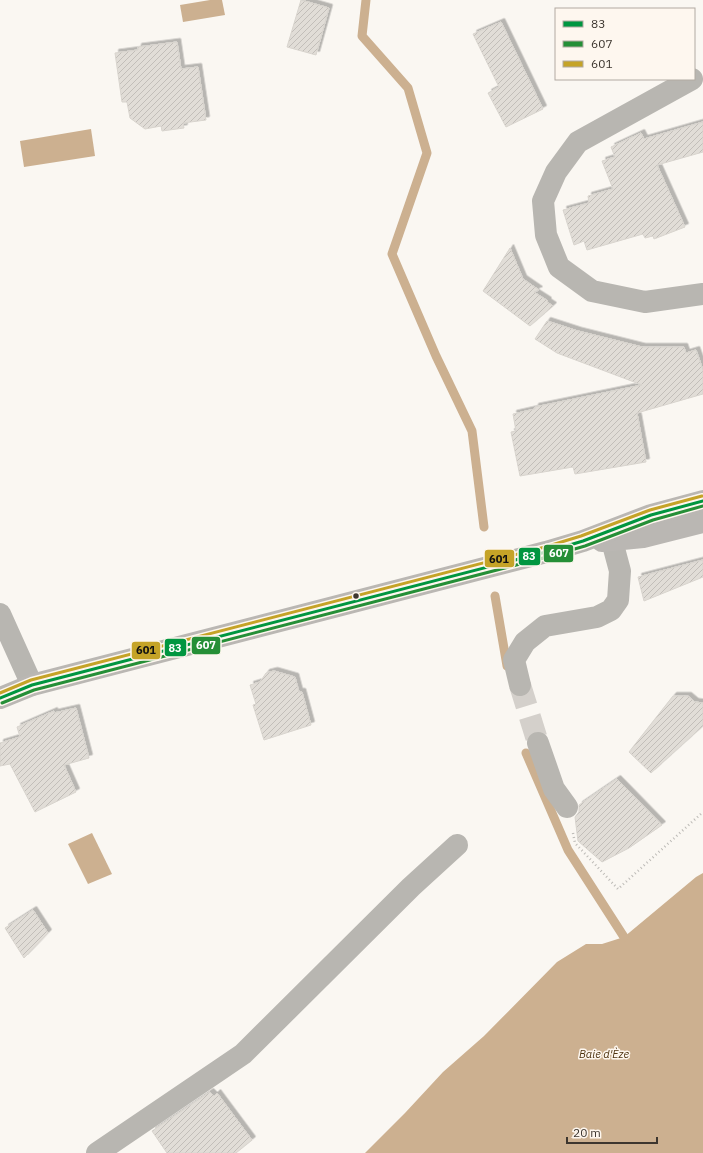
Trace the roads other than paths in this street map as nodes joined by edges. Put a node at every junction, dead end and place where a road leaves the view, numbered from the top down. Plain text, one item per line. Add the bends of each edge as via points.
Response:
1 (689, 80) edge
2 (703, 294) edge
3 (703, 501) edge
4 (703, 522) edge
5 (583, 541) junction
6 (612, 541) junction
7 (0, 614) edge
8 (32, 685) junction
9 (520, 685) tunnel mouth
10 (0, 698) edge
11 (538, 743) tunnel mouth
12 (567, 807) road end
13 (457, 845) dead end
14 (97, 1153) edge

1 - 2 street via 578,142 556,172 543,201 546,235 559,267 592,291 646,302
3 - 5 main road via 651,515
4 - 6 main road via 643,537
5 - 6 main road
5 - 8 main road
6 - 9 street via 620,571 618,600 611,610 597,617 545,626 525,642 514,660
7 - 8 street
8 - 10 main road
11 - 12 street via 554,789
13 - 14 street via 411,887 243,1054

